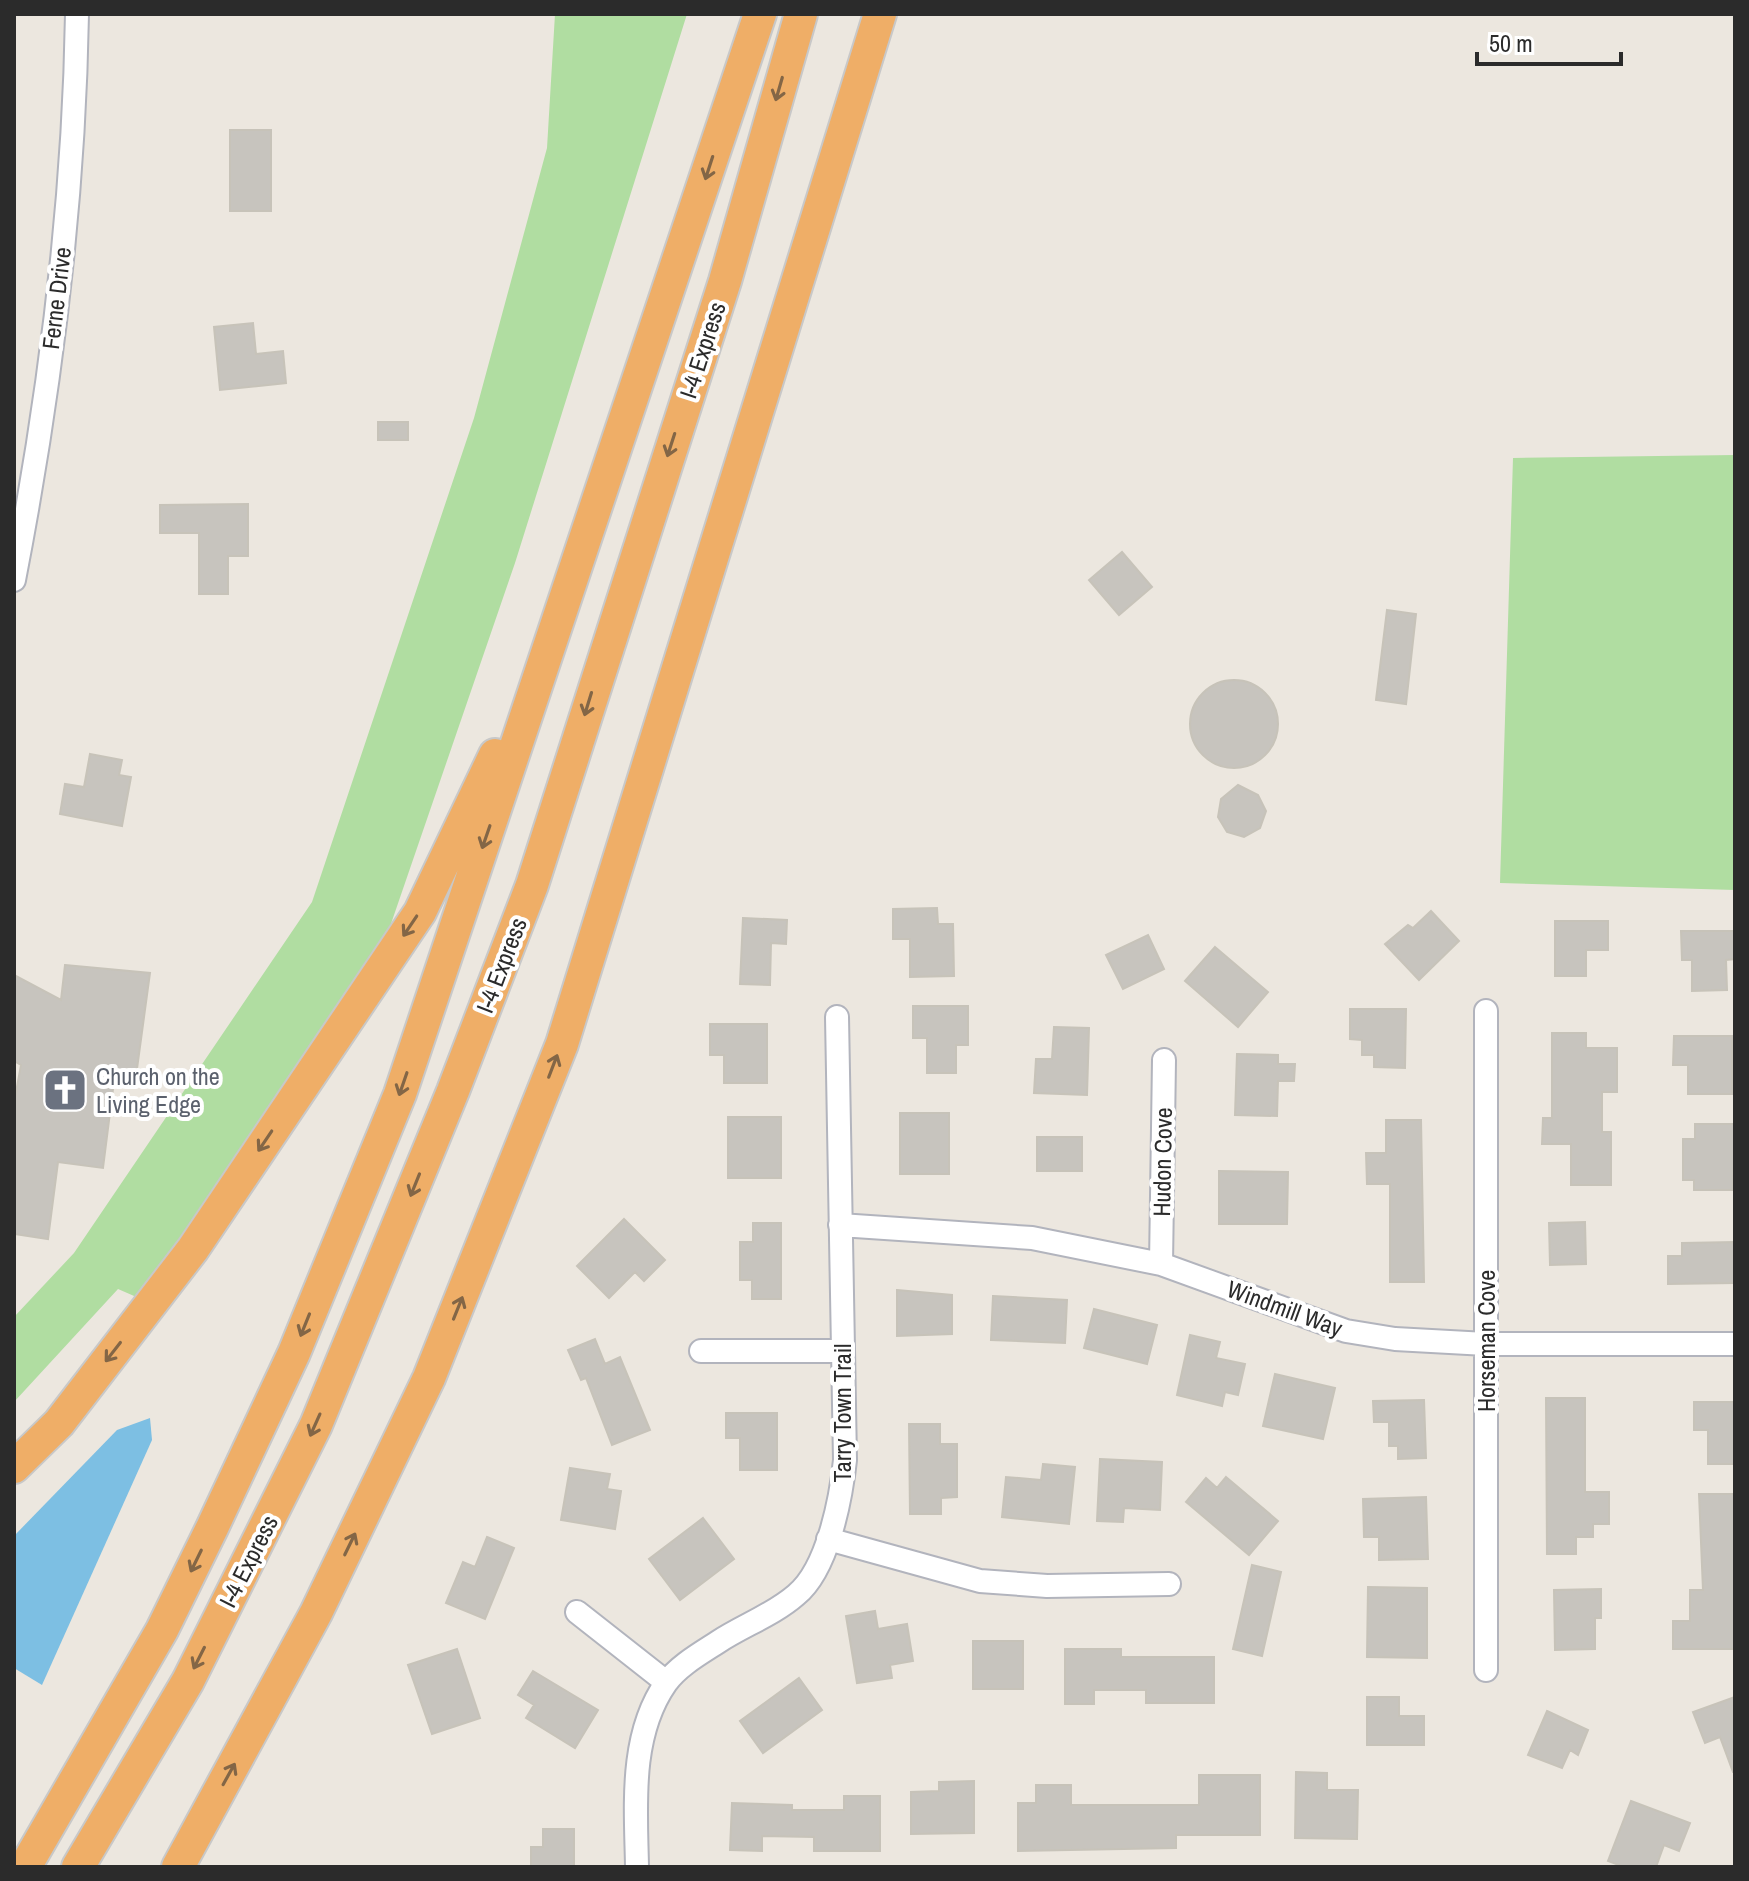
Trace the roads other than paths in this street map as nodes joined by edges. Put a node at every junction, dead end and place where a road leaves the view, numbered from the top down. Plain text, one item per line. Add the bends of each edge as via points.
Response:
1 (77, 14) edge
2 (760, 14) edge
3 (801, 14) edge
4 (880, 14) edge
5 (608, 471) junction
6 (14, 580) edge
7 (1486, 1011) dead end
8 (837, 1017) dead end
9 (1164, 1060) dead end
10 (840, 1225) junction
11 (1161, 1264) junction
12 (1486, 1344) junction
13 (1735, 1344) edge
14 (701, 1351) dead end
15 (843, 1351) junction
16 (14, 1467) edge
17 (828, 1539) junction
18 (1169, 1584) dead end
19 (577, 1612) dead end
20 (1486, 1670) dead end
21 (666, 1682) junction
22 (207, 1815) junction
23 (25, 1867) edge
24 (78, 1867) edge
25 (163, 1867) edge
26 (178, 1867) edge
27 (637, 1867) edge

1 - 6 street, Ferne Drive via 62,243 37,454
2 -> 5 highway
3 -> 24 highway, I-4 Express via 725,281 532,885 453,1091 316,1425 188,1681
22 -> 4 highway via 316,1613 429,1378 562,1044
5 -> 16 highway via 574,525 506,733 420,912 193,1249 59,1423
5 -> 23 highway via 400,1094 294,1353 162,1630
7 - 12 street, Horseman Cove
8 - 10 street, Tarry Town Trail
9 - 11 street, Hudon Cove
10 - 11 street, Windmill Way via 1032,1238
10 - 15 street, Tarry Town Trail
11 - 12 street, Windmill Way via 1346,1331
12 - 13 street, Windmill Way
12 - 20 street, Horseman Cove
14 - 15 street
15 - 17 street, Tarry Town Trail via 845,1460 842,1497
17 - 18 street via 980,1581
17 - 21 street, Tarry Town Trail via 799,1593 697,1656
19 - 21 street
21 - 27 street, Tarry Town Trail via 636,1771
22 - 25 highway
22 - 26 highway

